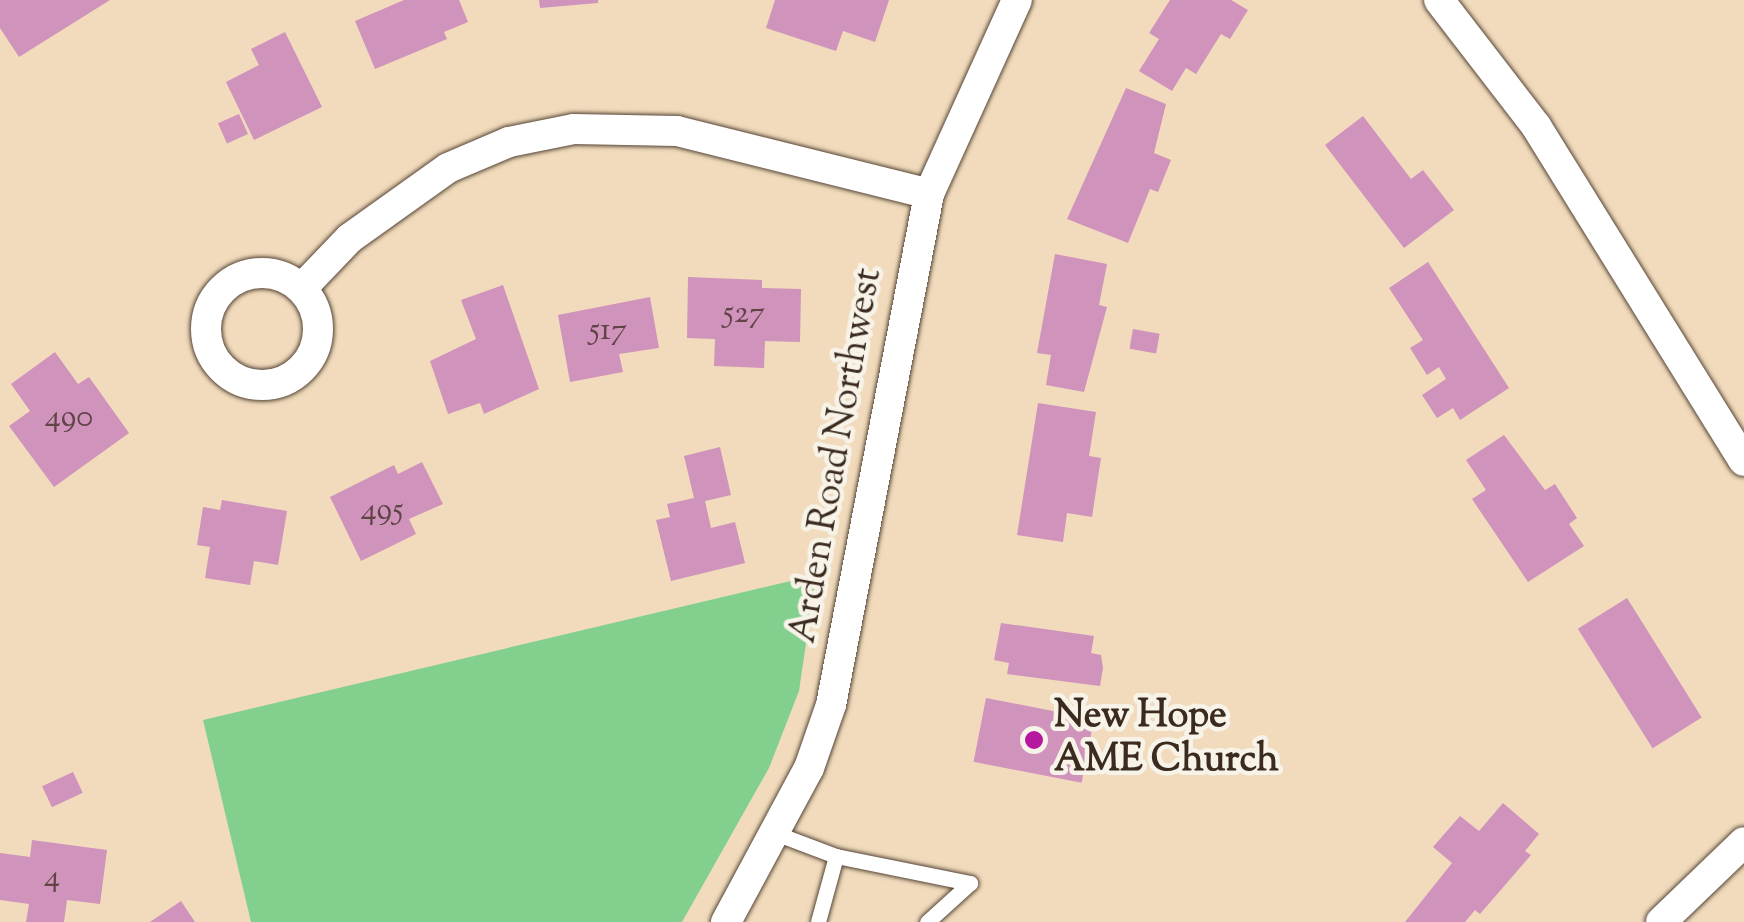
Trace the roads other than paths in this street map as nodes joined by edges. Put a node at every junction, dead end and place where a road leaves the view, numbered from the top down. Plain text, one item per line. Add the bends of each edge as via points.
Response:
1 (1017, 0) edge
2 (1439, 0) edge
3 (929, 194) junction
4 (302, 288) dead end
5 (1744, 460) edge
6 (775, 832) junction
7 (1744, 842) edge
8 (836, 856) junction
9 (726, 922) edge
10 (818, 922) edge
11 (927, 922) edge
12 (1660, 922) edge

1 - 3 street, Arden Road Northwest
2 - 5 street via 1536,126
3 - 4 street via 676,131 574,128 509,142 448,168 350,238
3 - 6 street, Arden Road Northwest via 908,278 848,641 808,768
6 - 8 lane
6 - 9 street, Arden Road Northwest
7 - 12 street
8 - 10 lane
8 - 11 lane via 970,883

